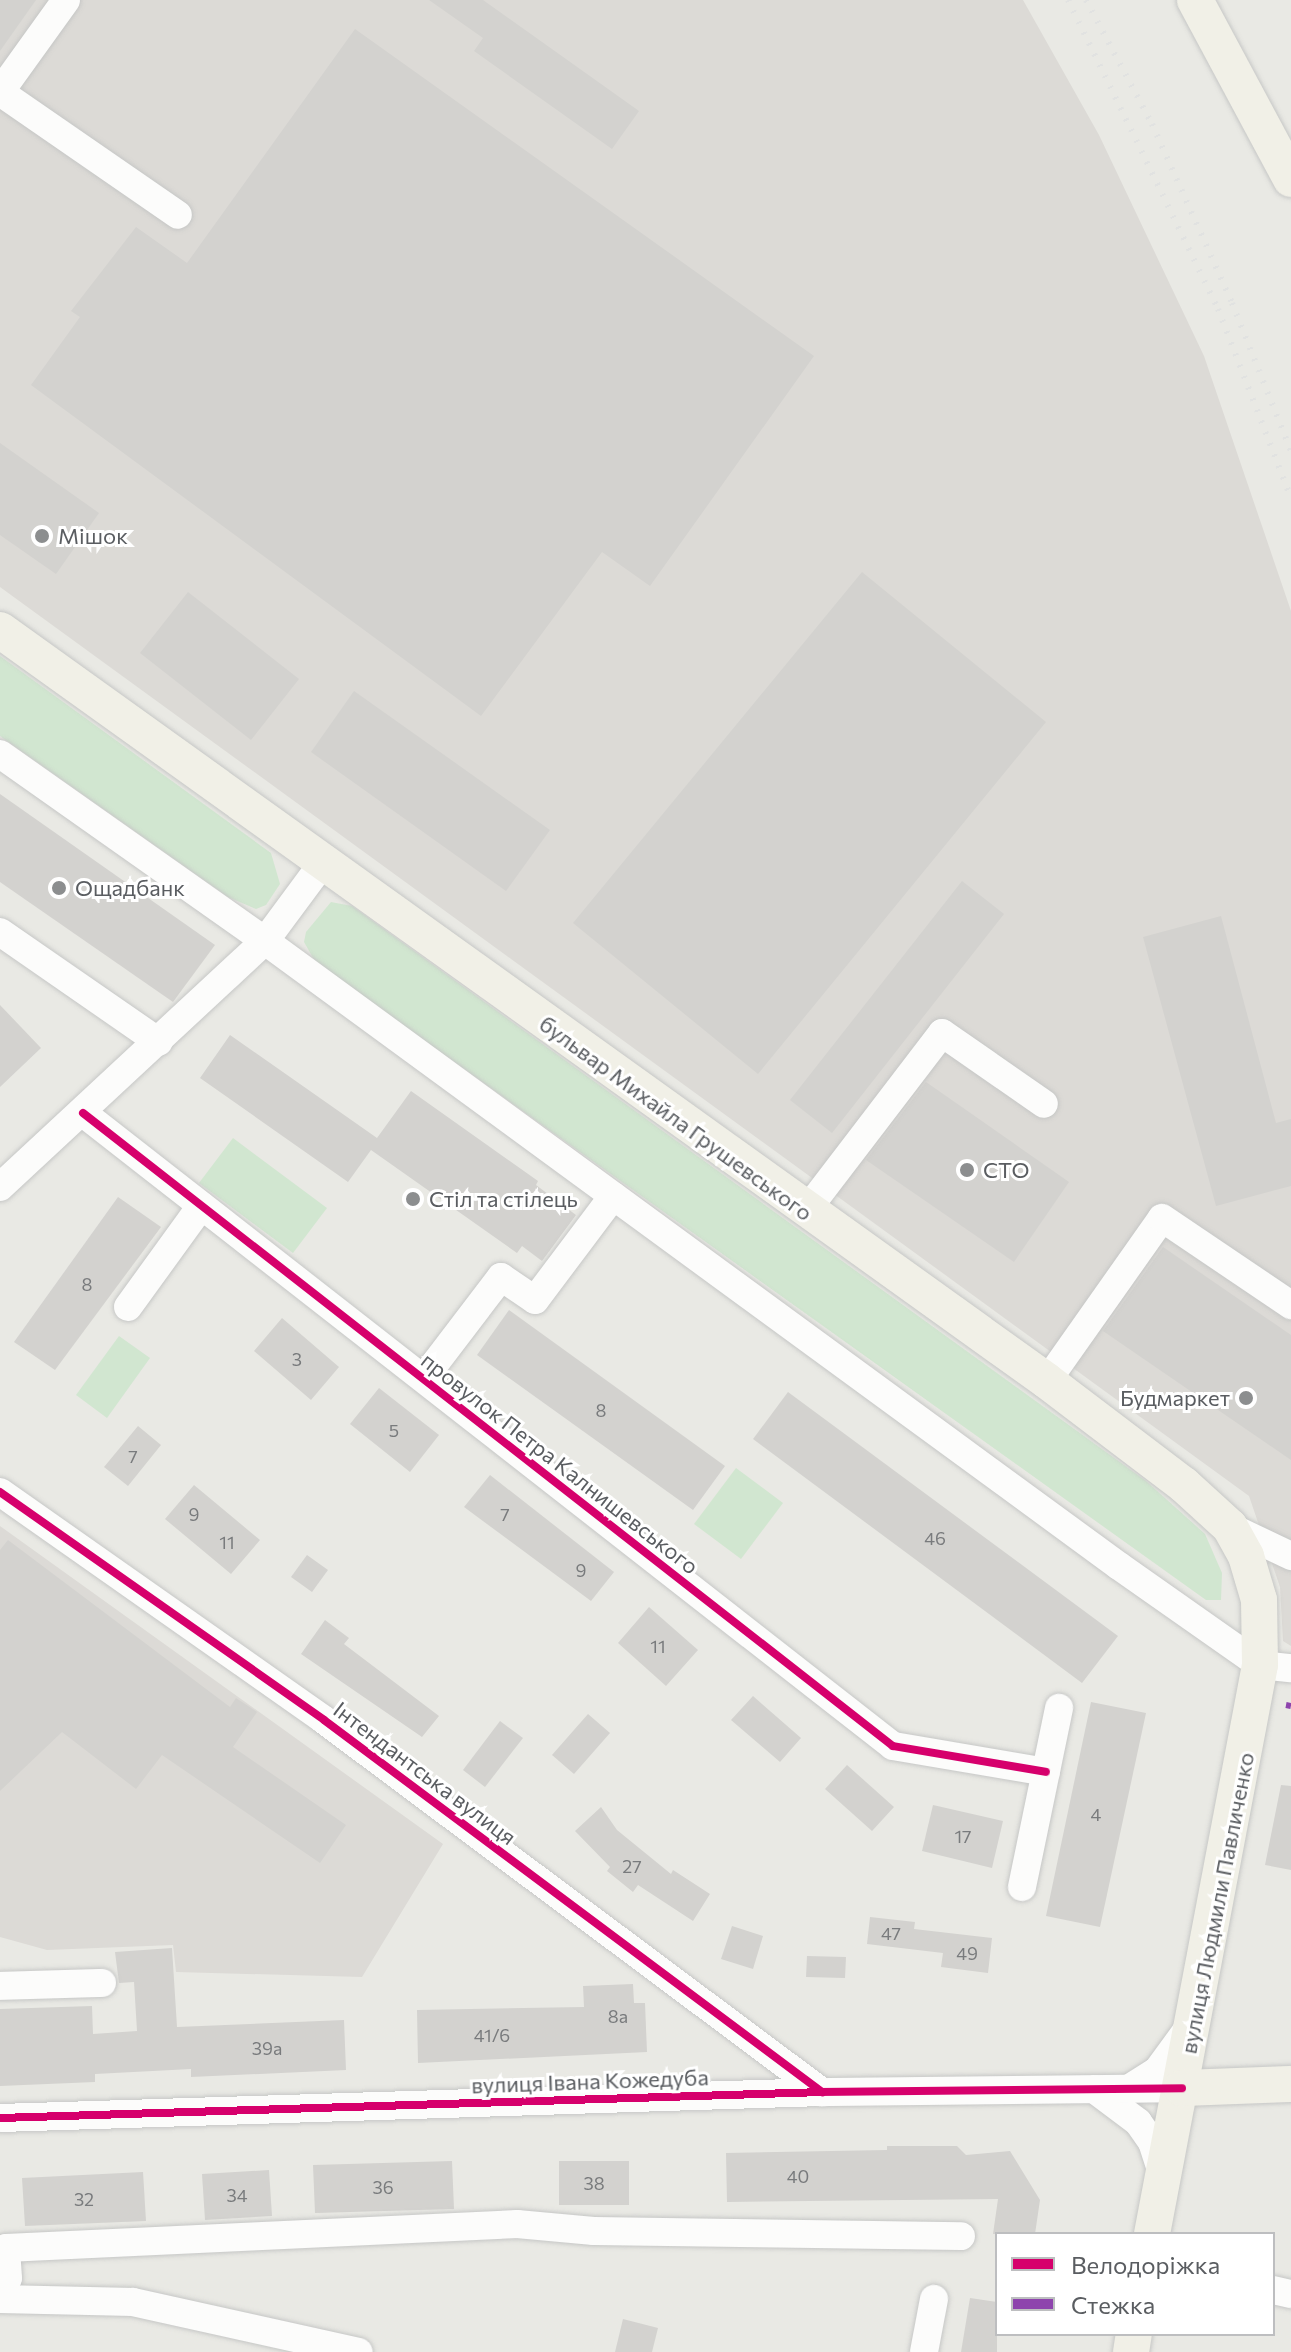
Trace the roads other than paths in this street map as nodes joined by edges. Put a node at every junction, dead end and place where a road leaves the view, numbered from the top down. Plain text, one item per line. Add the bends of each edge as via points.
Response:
1 (66, 0) edge
2 (1195, 0) edge
3 (0, 92) edge
4 (1291, 179) edge
5 (178, 215) dead end
6 (0, 630) edge
7 (0, 754) edge
8 (322, 864) junction
9 (0, 932) edge
10 (265, 941) junction
11 (159, 1042) junction
12 (1044, 1104) dead end
13 (83, 1113) junction
14 (0, 1187) edge
15 (613, 1196) junction
16 (201, 1206) junction
17 (806, 1211) junction
18 (1291, 1305) edge
19 (128, 1307) dead end
20 (424, 1378) junction
21 (1047, 1381) junction
22 (0, 1492) edge
23 (1230, 1527) junction
24 (1291, 1556) edge
25 (1275, 1667) edge
26 (1059, 1708) dead end
27 (1046, 1772) junction
28 (1022, 1887) dead end
29 (102, 1983) dead end
30 (0, 1986) edge
31 (1196, 2011) junction
32 (1291, 2084) edge
33 (1250, 2085) junction
34 (1182, 2088) junction
35 (1094, 2089) junction
36 (1128, 2089) junction
37 (822, 2092) junction
38 (0, 2118) edge
39 (1166, 2156) junction
40 (1152, 2232) edge
41 (961, 2236) dead end
42 (0, 2286) edge
43 (0, 2299) edge
44 (934, 2299) dead end
45 (359, 2352) edge
46 (924, 2352) edge

1 - 3 street
2 - 4 main road
3 - 5 street
6 - 8 main road, бульвар Михайла Грушевського
7 - 10 street
8 - 10 street
8 - 17 main road, бульвар Михайла Грушевського
9 - 11 street
10 - 11 street
10 - 15 street
11 - 13 street
12 - 17 street via 942,1033
13 - 14 street
13 - 16 street, провулок Петра Калнишевського
15 - 20 street via 535,1300 501,1277
15 - 25 street
16 - 19 street
16 - 20 street, провулок Петра Калнишевського
17 - 21 main road, бульвар Михайла Грушевського
18 - 21 street via 1162,1218
20 - 27 street, провулок Петра Калнишевського via 893,1746
21 - 23 main road, бульвар Михайла Грушевського via 1184,1485
22 - 37 street, Інтендантська вулиця via 324,1720
23 - 24 street
23 - 25 main road, бульвар Михайла Грушевського via 1246,1556
25 - 31 main road, вулиця Людмили Павличенко
26 - 27 street
27 - 28 street
29 - 30 street
31 - 33 main road via 1207,2052 1224,2074
31 - 34 main road, вулиця Людмили Павличенко
31 - 36 street via 1176,2050
32 - 33 main road, вулиця Івана Кожедуба
33 - 34 main road, вулиця Івана Кожедуба
33 - 39 main road via 1193,2114
34 - 36 street, вулиця Івана Кожедуба
34 - 39 main road, вулиця Людмили Павличенко
35 - 36 street, вулиця Івана Кожедуба
35 - 37 street, вулиця Івана Кожедуба
35 - 39 street via 1138,2122
37 - 38 street, вулиця Івана Кожедуба
39 - 40 main road, вулиця Людмили Павличенко
41 - 42 street via 594,2231 517,2224 6,2248 8,2278
43 - 45 street via 133,2302
44 - 46 street

